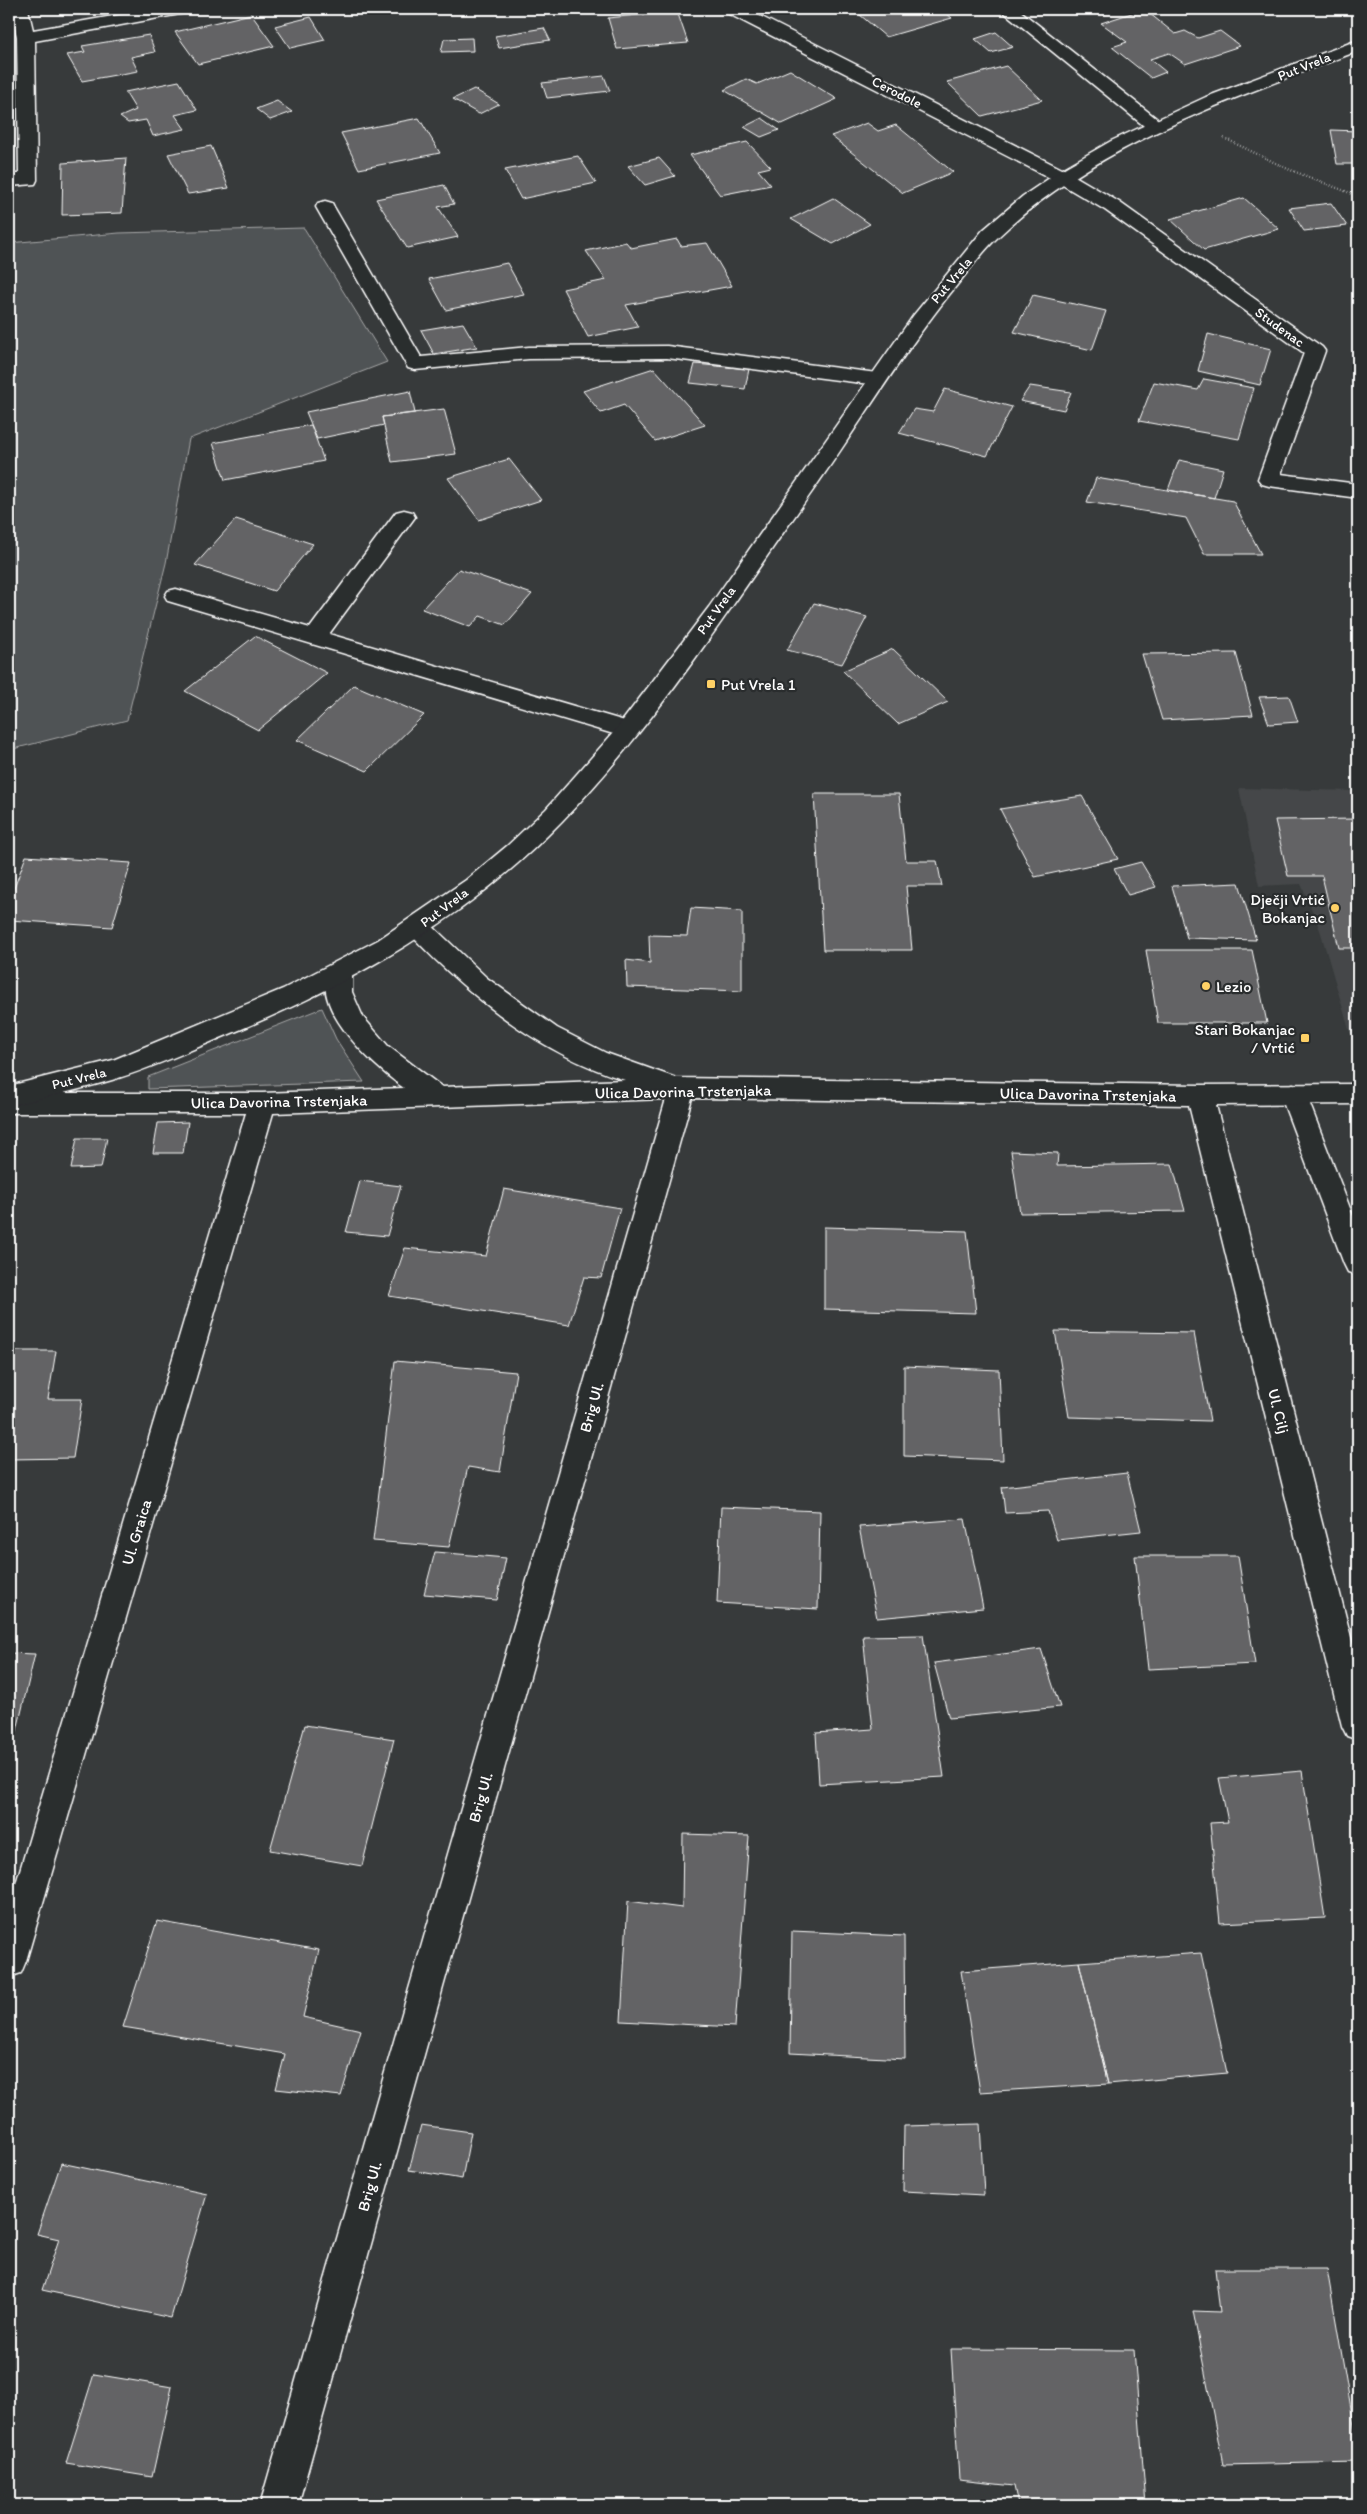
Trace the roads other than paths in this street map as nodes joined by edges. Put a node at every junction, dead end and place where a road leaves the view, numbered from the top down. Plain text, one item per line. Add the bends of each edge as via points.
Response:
1 (20, 9) edge
2 (180, 9) edge
3 (733, 9) edge
4 (1008, 9) edge
5 (146, 12) edge
6 (26, 37) junction
7 (1358, 44) edge
8 (1155, 126) junction
9 (1061, 176) junction
10 (9, 180) edge
11 (325, 207) dead end
12 (877, 378) junction
13 (1358, 491) edge
14 (404, 517) dead end
15 (176, 596) dead end
16 (314, 638) junction
17 (627, 730) junction
18 (418, 927) junction
19 (339, 973) junction
20 (682, 1088) junction
21 (1293, 1094) junction
22 (1358, 1094) edge
23 (1200, 1095) junction
24 (9, 1096) edge
25 (438, 1098) junction
26 (9, 1103) edge
27 (262, 1103) junction
28 (1358, 1264) edge
29 (1358, 1726) edge
30 (9, 1961) edge
31 (279, 2505) edge

1 - 6 street
2 - 5 street
3 - 9 street, Cerodole
4 - 8 street
5 - 6 street
6 - 10 street via 28,180
7 - 8 street, Put Vrela
8 - 9 street, Put Vrela
9 - 12 street, Put Vrela via 990,235 932,302
9 - 13 street, Studenac via 1112,206 1314,352 1269,479
11 - 12 street via 415,364 529,354 667,352
12 - 17 street, Put Vrela via 829,452
14 - 16 street
15 - 16 street
16 - 17 street
17 - 18 street, Put Vrela via 552,818 487,875
18 - 19 street, Put Vrela
18 - 20 street via 448,959 537,1028 597,1060
19 - 24 street, Put Vrela via 249,1017 115,1069
19 - 25 street via 339,992 352,1021 379,1053 411,1081
20 - 23 street, Ulica Davorina Trstenjaka
20 - 25 street, Ulica Davorina Trstenjaka
20 - 31 street, Brig Ul.
21 - 22 street, Ulica Davorina Trstenjaka
21 - 23 street, Ulica Davorina Trstenjaka
21 - 28 street
23 - 29 street, Ul. Cilj
25 - 27 street, Ulica Davorina Trstenjaka
26 - 27 street, Ulica Davorina Trstenjaka
27 - 30 street, Ul. Graica

